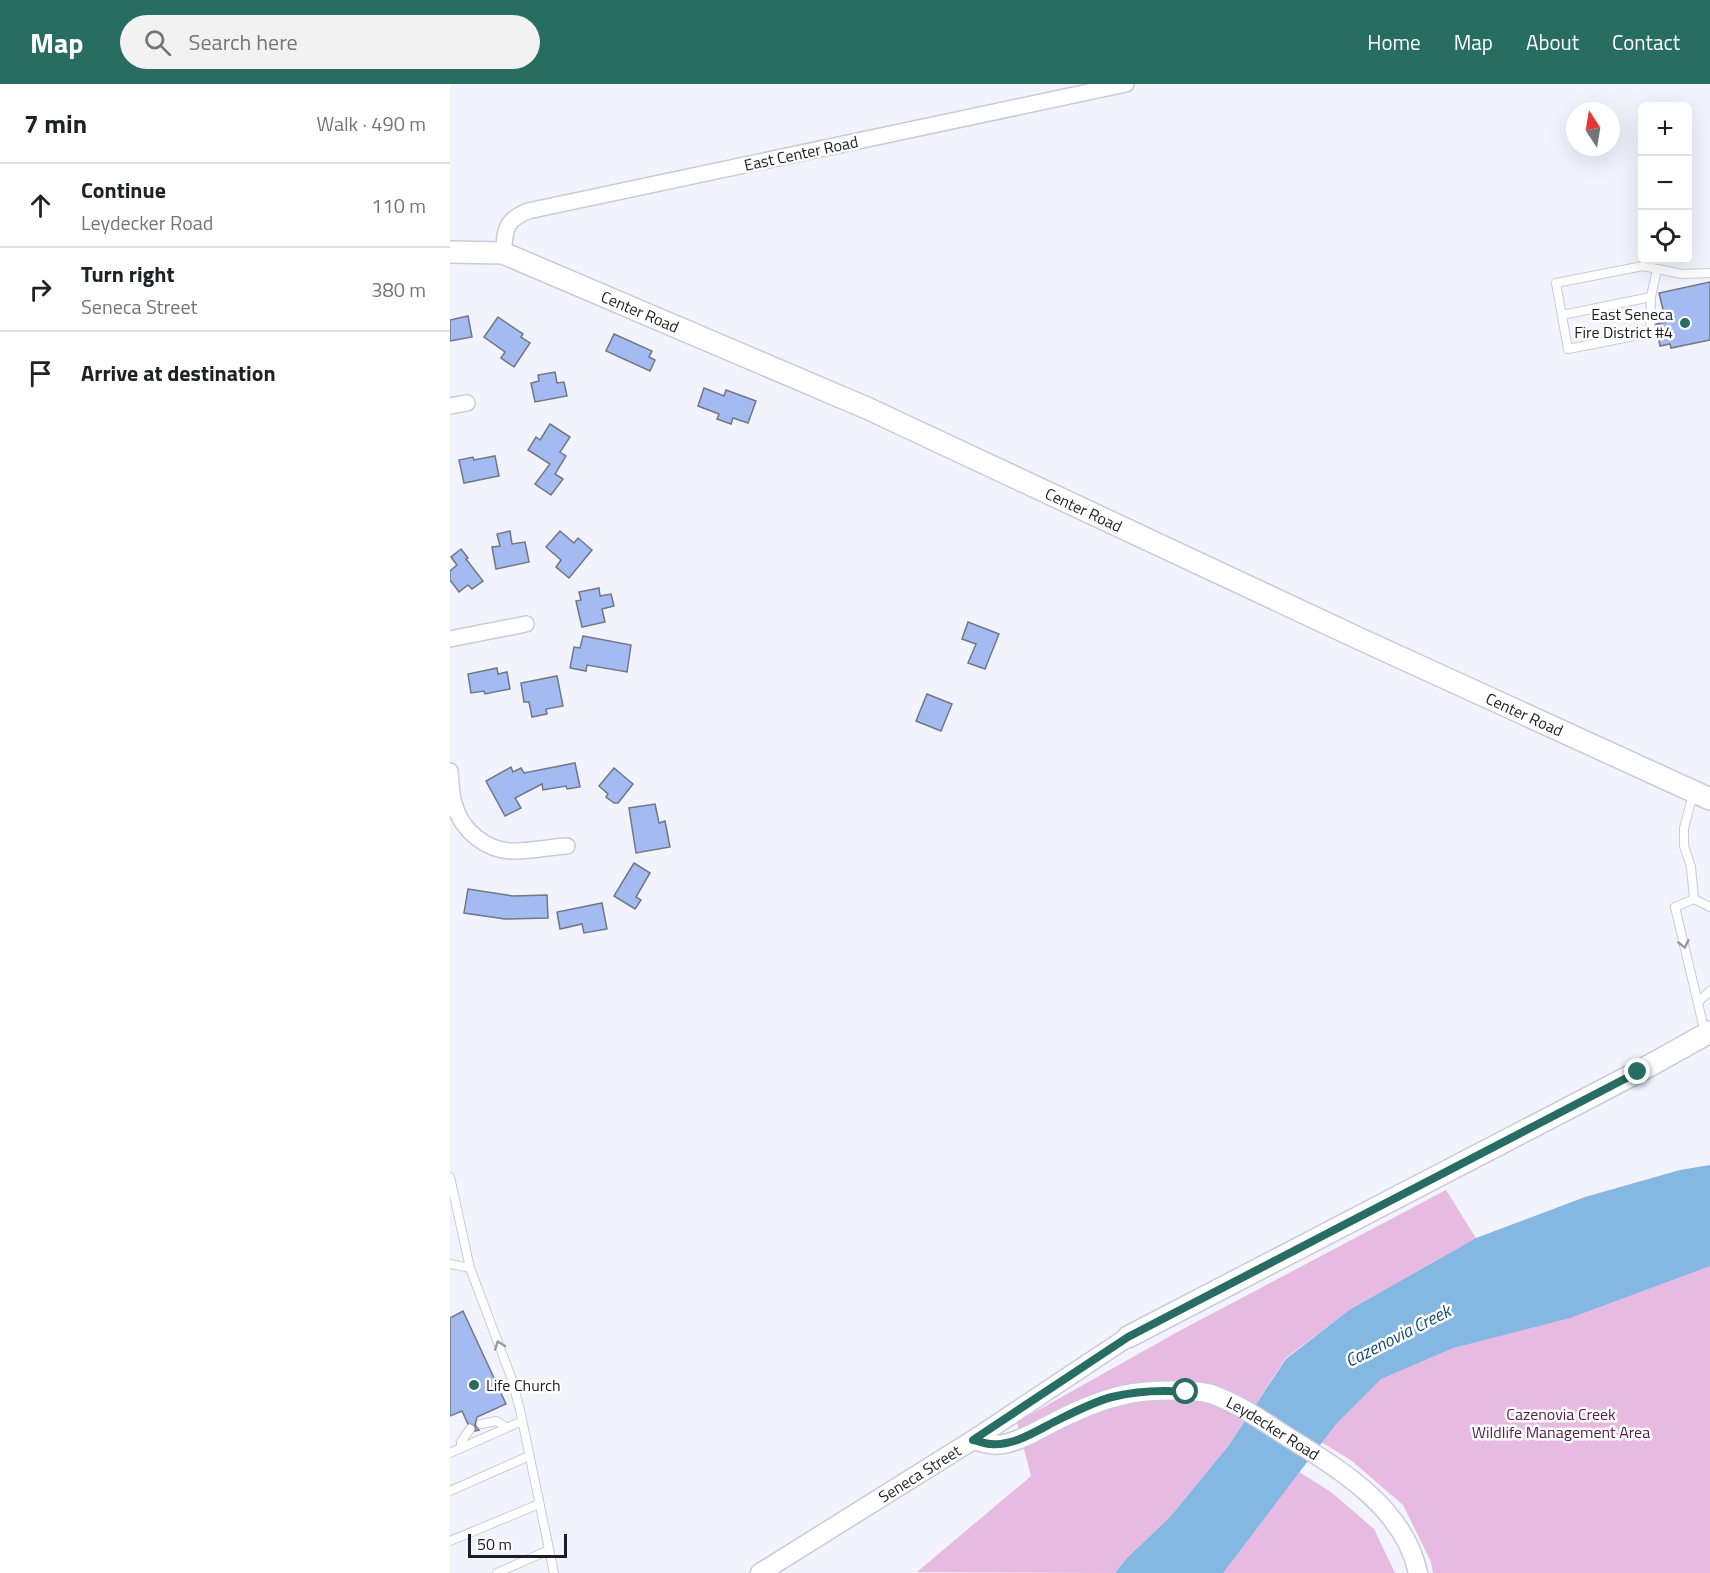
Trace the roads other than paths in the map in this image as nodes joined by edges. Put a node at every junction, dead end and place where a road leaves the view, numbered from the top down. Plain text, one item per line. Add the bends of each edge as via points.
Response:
1 (1126, 84) edge
2 (450, 252) edge
3 (503, 253) junction
4 (1657, 269) junction
5 (1710, 273) edge
6 (1651, 297) junction
7 (1562, 315) junction
8 (468, 403) dead end
9 (450, 406) edge
10 (526, 624) dead end
11 (450, 639) edge
12 (450, 771) edge
13 (1702, 795) edge
14 (567, 846) dead end
15 (1694, 898) junction
16 (1710, 907) edge
17 (1710, 992) edge
18 (1698, 1002) junction
19 (1708, 1033) edge
20 (450, 1177) edge
21 (450, 1263) edge
22 (470, 1268) junction
23 (1128, 1337) joint
24 (522, 1420) junction
25 (481, 1424) dead end
26 (507, 1427) junction
27 (470, 1429) dead end
28 (973, 1440) junction
29 (461, 1448) junction
30 (450, 1453) edge
31 (529, 1456) junction
32 (450, 1491) edge
33 (539, 1504) junction
34 (450, 1541) edge
35 (549, 1550) junction
36 (497, 1573) edge
37 (554, 1573) edge
38 (760, 1573) edge
39 (1418, 1573) edge

1 - 3 street, East Center Road via 528,210 514,216 508,225
2 - 3 main road, Center Road
3 - 13 main road, Center Road via 868,409
4 - 5 lane via 1682,274
4 - 6 lane
4 - 7 lane via 1643,266 1556,283
6 - 7 lane
6 - 7 lane via 1650,333 1638,336 1568,349
8 - 9 street
10 - 11 street
12 - 14 street via 459,817 477,838 488,845 515,851
13 - 15 lane via 1684,828
15 - 16 lane
15 -> 18 lane via 1675,907
17 - 18 lane
18 - 19 lane
19 - 23 main road, Seneca Street
20 - 22 lane
21 - 22 lane
24 -> 22 lane via 512,1377
23 - 28 street, Seneca Street
24 - 26 lane
24 - 31 lane
25 - 26 lane via 496,1421
26 - 29 lane
27 - 29 lane
28 - 38 street, Seneca Street
28 - 39 street, Leydecker Road via 992,1444 1011,1441 1087,1406 1136,1392 1208,1393 1232,1402 1333,1466 1366,1492 1402,1532
29 - 30 lane
31 - 32 lane
31 - 33 lane
33 - 34 lane
33 - 35 lane
35 - 36 lane
35 - 37 lane

